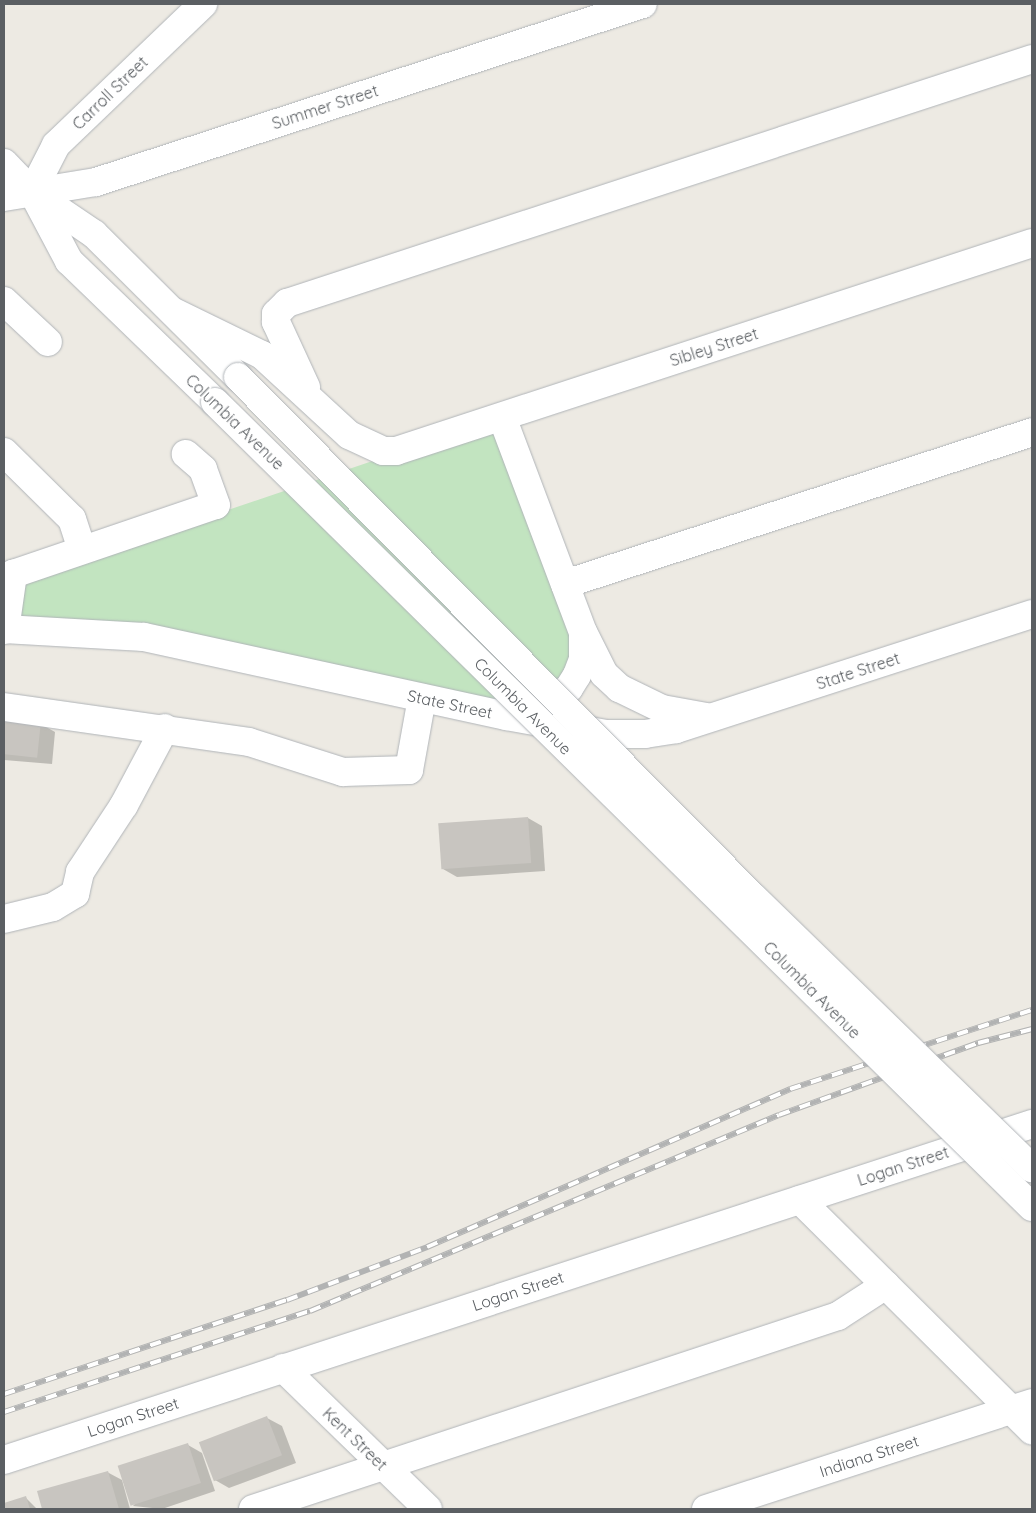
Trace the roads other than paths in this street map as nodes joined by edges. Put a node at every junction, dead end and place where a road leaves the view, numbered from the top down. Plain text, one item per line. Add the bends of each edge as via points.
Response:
1 (202, 4) edge
2 (643, 4) edge
3 (1032, 59) edge
4 (4, 163) edge
5 (32, 192) junction
6 (4, 198) edge
7 (1032, 243) edge
8 (4, 301) edge
9 (174, 312) junction
10 (48, 342) dead end
11 (312, 400) junction
12 (502, 417) junction
13 (1032, 432) edge
14 (4, 452) edge
15 (186, 454) dead end
16 (82, 549) junction
17 (565, 584) junction
18 (1032, 614) edge
19 (4, 630) edge
20 (583, 632) junction
21 (422, 698) junction
22 (4, 707) edge
23 (506, 716) junction
24 (712, 718) junction
25 (165, 728) junction
26 (4, 919) edge
27 (1032, 1124) edge
28 (1032, 1168) edge
29 (800, 1200) junction
30 (1032, 1207) edge
31 (886, 1285) junction
32 (283, 1368) junction
33 (1022, 1406) edge
34 (1032, 1430) edge
35 (4, 1460) edge
36 (384, 1467) junction
37 (253, 1509) edge
38 (428, 1509) edge
39 (706, 1509) edge

1 - 5 street, Carroll Street via 56,145
2 - 5 street, Summer Street via 96,182
3 - 11 street via 287,303 276,314 276,322
4 - 5 street, Columbia Avenue
5 - 6 street, Summer Street
5 - 9 street, Columbia Avenue via 94,234
5 - 30 street, Columbia Avenue, bridge via 69,261
7 - 12 street, Sibley Street
8 - 10 street
9 - 11 street via 262,355
9 - 28 street, Columbia Avenue, bridge via 753,897
11 - 12 street, Sibley Street via 349,435 383,451 396,451
12 - 17 street
13 - 17 street
14 - 16 street via 72,519
15 - 16 street via 203,469 216,505
16 - 19 street via 13,574
17 - 20 street
18 - 24 street, State Street
19 - 21 street, State Street via 144,637
20 - 23 street via 583,659 569,688 537,708
20 - 24 street via 604,674 619,688 662,710
21 - 23 street, State Street
21 - 25 street via 409,770 343,772 249,742
22 - 25 street
23 - 24 street, State Street via 606,734 653,733
25 - 26 street via 124,805 80,872 75,894 53,907
27 - 29 street, Logan Street
29 - 31 street
29 - 32 street, Logan Street
31 - 33 street
31 - 36 street via 838,1316
32 - 35 street, Logan Street
32 - 36 street, Kent Street
33 - 34 street
33 - 39 street, Indiana Street
36 - 37 street
36 - 38 street, Kent Street

